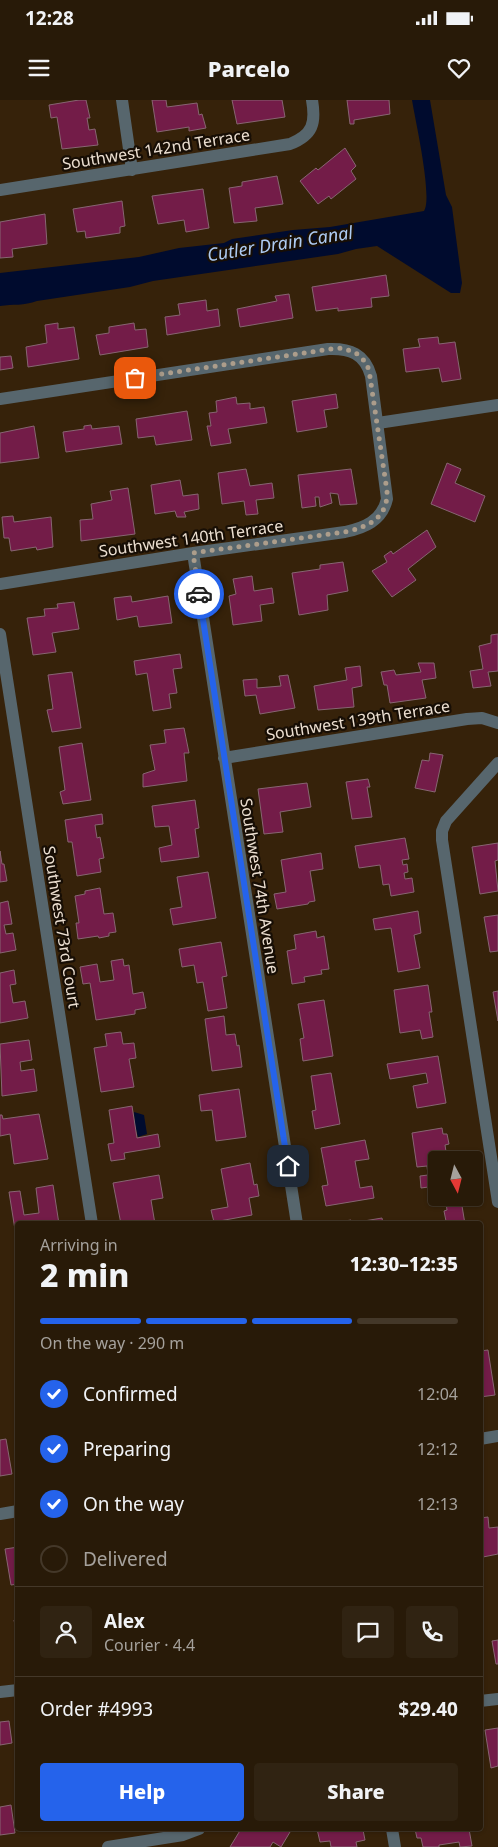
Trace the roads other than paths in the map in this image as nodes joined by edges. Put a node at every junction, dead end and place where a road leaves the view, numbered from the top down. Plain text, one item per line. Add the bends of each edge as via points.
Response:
1 (122, 100) edge
2 (312, 100) edge
3 (132, 170) junction
4 (0, 190) edge
5 (0, 399) edge
6 (498, 405) edge
7 (378, 423) junction
8 (193, 553) junction
9 (0, 584) edge
10 (0, 634) edge
11 (498, 723) edge
12 (224, 758) junction
13 (498, 763) edge
14 (498, 1202) edge
15 (92, 1221) edge
16 (297, 1221) edge
17 (498, 1436) edge
18 (483, 1438) edge
19 (15, 1512) edge
20 (0, 1514) edge
21 (15, 1690) edge
22 (0, 1692) edge
23 (498, 1699) edge
24 (483, 1701) edge
25 (194, 1831) edge
26 (392, 1831) edge
27 (108, 1847) edge
28 (395, 1847) edge

1 - 3 street
2 - 3 street, Southwest 142nd Terrace via 314,115 311,129 297,141
3 - 4 street, Southwest 142nd Terrace
5 - 7 street via 345,349 358,353 366,362
6 - 7 street
7 - 8 street, Southwest 140th Terrace via 387,499 382,513 368,525 345,532
8 - 9 street, Southwest 140th Terrace
8 - 12 street, Southwest 74th Avenue
10 - 15 street, Southwest 73rd Court
11 - 12 street, Southwest 139th Terrace via 474,718
12 - 16 street, Southwest 74th Avenue
13 - 14 street via 452,813 442,831
17 - 18 street
19 - 20 street
21 - 22 street
23 - 24 street
25 - 27 street
26 - 28 street

